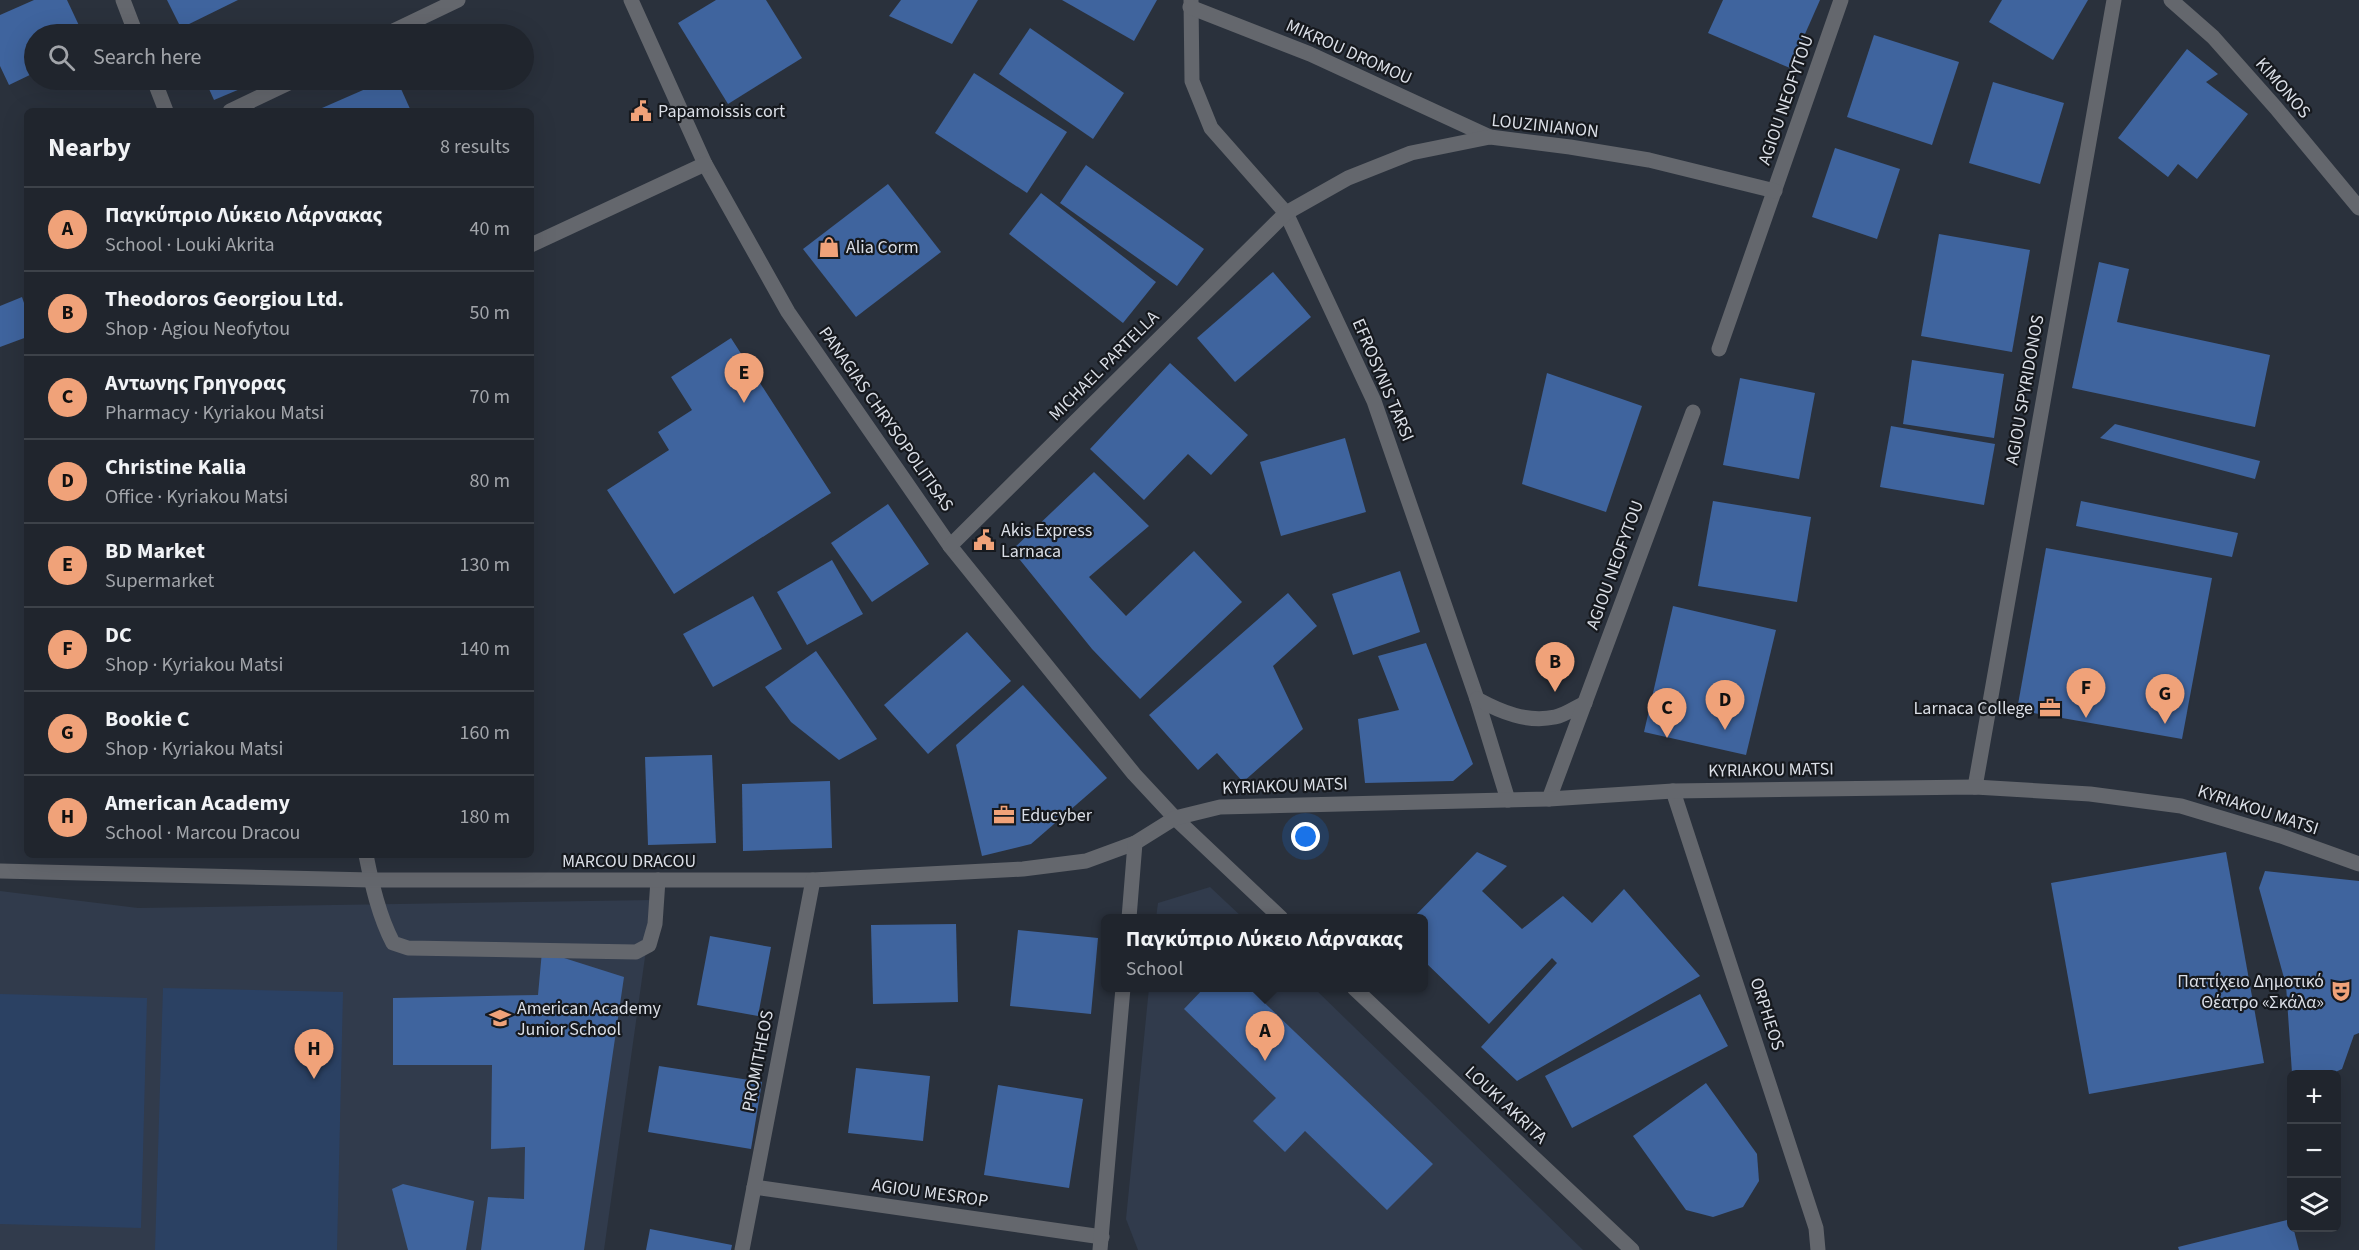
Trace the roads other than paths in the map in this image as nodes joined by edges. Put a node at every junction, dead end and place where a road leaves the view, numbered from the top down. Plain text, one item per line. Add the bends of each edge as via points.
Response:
1 (123, 0) edge
2 (458, 0) edge
3 (631, 0) edge
4 (1841, 0) edge
5 (2114, 0) edge
6 (2171, 0) edge
7 (1190, 3) edge
8 (132, 24) edge
9 (408, 24) edge
10 (158, 90) edge
11 (274, 90) edge
12 (165, 108) edge
13 (236, 108) edge
14 (1490, 137) junction
15 (705, 164) junction
16 (1775, 191) junction
17 (2359, 208) edge
18 (1286, 213) junction
19 (534, 244) edge
20 (1719, 349) dead end
21 (1693, 412) dead end
22 (950, 546) junction
23 (1477, 699) junction
24 (1585, 703) junction
25 (1975, 787) junction
26 (1673, 791) junction
27 (1549, 799) junction
28 (1508, 800) junction
29 (1175, 818) junction
30 (1135, 843) junction
31 (367, 858) edge
32 (2359, 864) edge
33 (0, 871) edge
34 (371, 880) junction
35 (658, 880) junction
36 (813, 880) junction
37 (1129, 914) edge
38 (1277, 914) edge
39 (1123, 992) edge
40 (1359, 992) edge
41 (754, 1187) junction
42 (1101, 1244) edge
43 (741, 1250) edge
44 (1632, 1250) edge
45 (1818, 1250) edge

1 - 8 street
2 - 9 street
3 - 15 street, PANAGIAS CHRYSOPOLITISAS
4 - 16 street, AGIOU NEOFYTOU
5 - 25 street, AGIOU SPYRIDONOS
6 - 17 street, KIMONOS via 2213,37
7 - 14 street, MIKROU DROMOU
7 - 18 street, EFROSYNIS TARSI via 1192,81 1211,128
10 - 12 street
11 - 13 street
14 - 16 street, LOUZINIANON via 1649,160
14 - 18 street, LOUZINIANON via 1411,153 1348,178
15 - 19 street
15 - 22 street, PANAGIAS CHRYSOPOLITISAS via 788,312
16 - 20 street, AGIOU NEOFYTOU
18 - 22 street, MICHAEL PARTELLA
18 - 23 street, EFROSYNIS TARSI via 1374,401
21 - 24 street, AGIOU NEOFYTOU
22 - 29 street, PANAGIAS CHRYSOPOLITISAS via 1134,774
23 - 24 street via 1504,713 1530,718 1556,717
23 - 28 street, EFROSYNIS TARSI
24 - 27 street, AGIOU NEOFYTOU
25 - 26 street, KYRIAKOU MATSI
25 - 32 street, KYRIAKOU MATSI via 2090,794 2181,806
26 - 27 street, KYRIAKOU MATSI
26 - 45 street, ORPHEOS via 1816,1228
27 - 28 street, KYRIAKOU MATSI
28 - 29 street, KYRIAKOU MATSI via 1220,807
29 - 30 street, MARCOU DRACOU
29 - 38 street
30 - 36 street, MARCOU DRACOU via 1086,861 1023,869
30 - 37 street
31 - 34 street
33 - 34 street, MARCOU DRACOU
34 - 35 street, MARCOU DRACOU
34 - 35 street via 393,943 408,948 636,952 649,945 655,924
35 - 36 street, MARCOU DRACOU
36 - 41 street, PROMITHEOS
39 - 42 street
40 - 44 street, LOUKI AKRITA
41 - 42 street, AGIOU MESROP
41 - 43 street, PROMITHEOS

